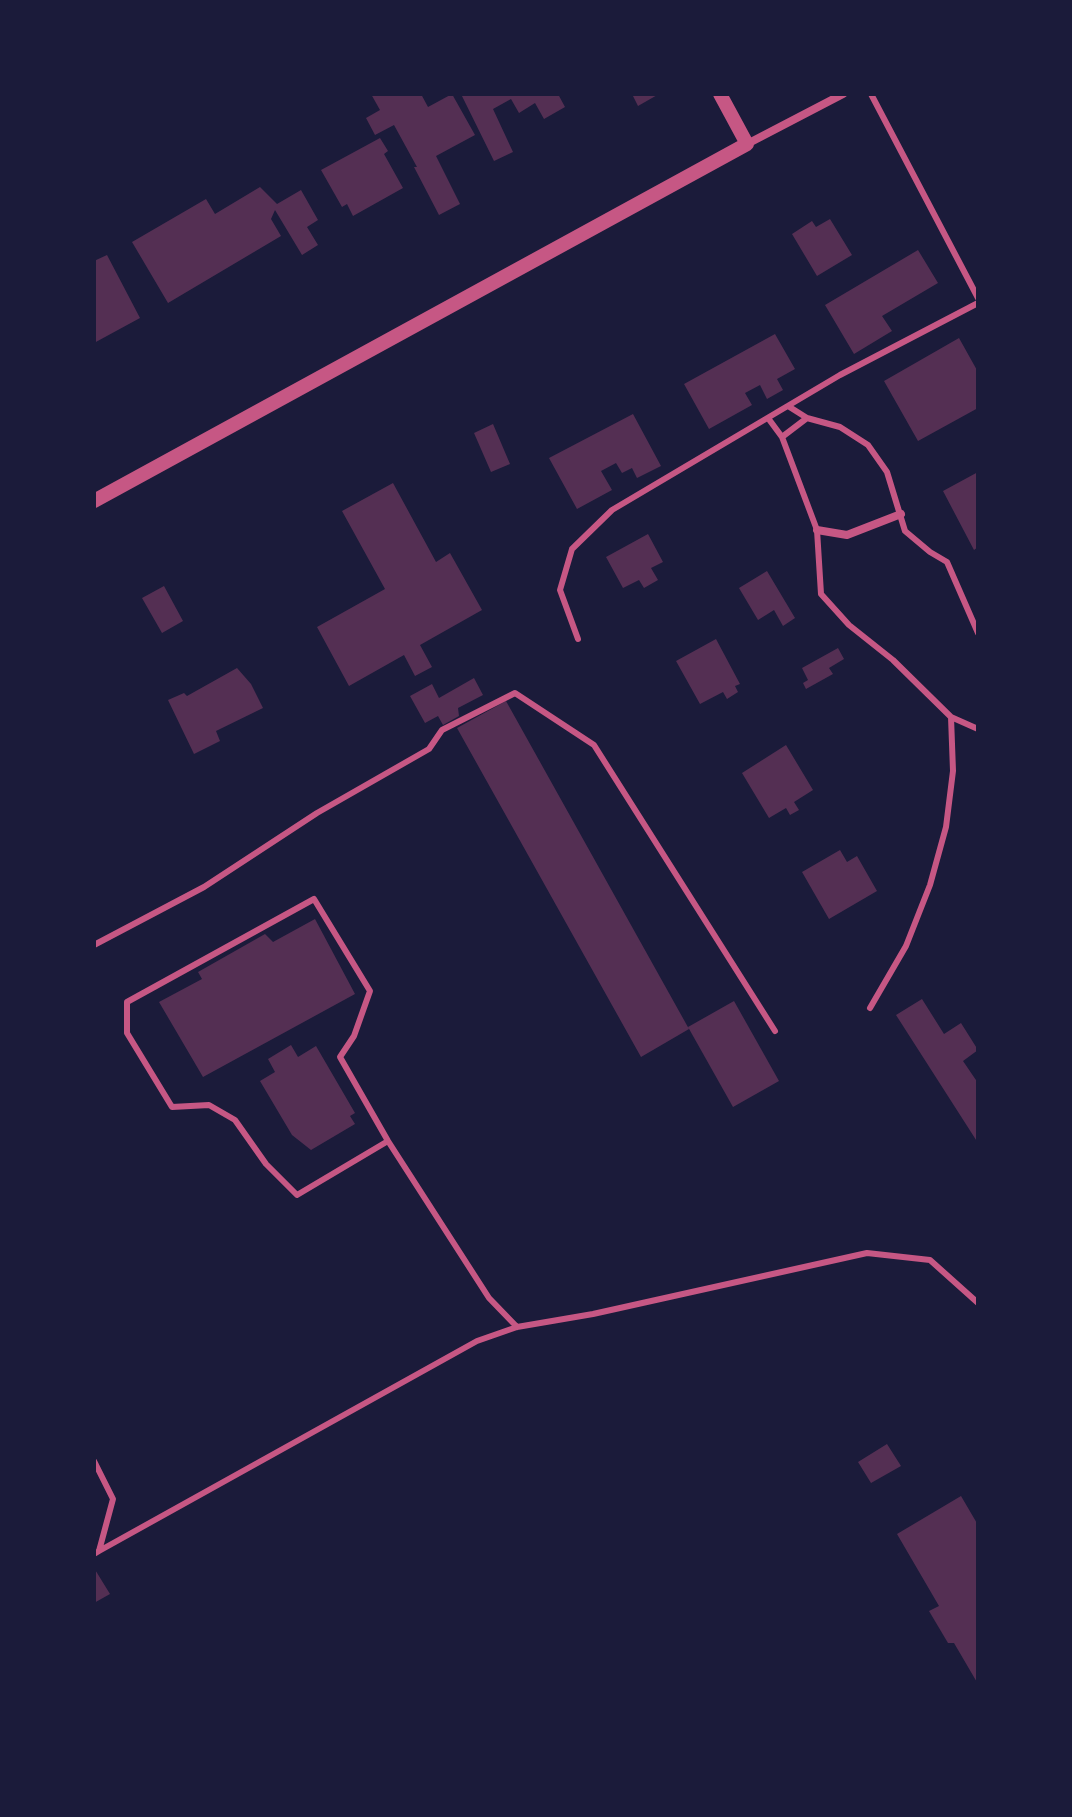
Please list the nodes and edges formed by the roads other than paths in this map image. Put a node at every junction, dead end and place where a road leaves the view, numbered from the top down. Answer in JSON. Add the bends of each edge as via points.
{"nodes":[{"id":1,"x":720,"y":94,"type":"edge"},
{"id":2,"x":843,"y":94,"type":"edge"},
{"id":3,"x":871,"y":94,"type":"edge"},
{"id":4,"x":747,"y":144,"type":"junction"},
{"id":5,"x":978,"y":301,"type":"edge"},
{"id":6,"x":788,"y":406,"type":"junction"},
{"id":7,"x":768,"y":418,"type":"junction"},
{"id":8,"x":807,"y":418,"type":"junction"},
{"id":9,"x":782,"y":437,"type":"junction"},
{"id":10,"x":94,"y":501,"type":"edge"},
{"id":11,"x":901,"y":514,"type":"junction"},
{"id":12,"x":817,"y":530,"type":"junction"},
{"id":13,"x":978,"y":633,"type":"edge"},
{"id":14,"x":578,"y":639,"type":"dead end"},
{"id":15,"x":951,"y":717,"type":"junction"},
{"id":16,"x":978,"y":729,"type":"edge"},
{"id":17,"x":94,"y":945,"type":"edge"},
{"id":18,"x":870,"y":1008,"type":"dead end"},
{"id":19,"x":775,"y":1031,"type":"dead end"},
{"id":20,"x":388,"y":1141,"type":"junction"},
{"id":21,"x":978,"y":1303,"type":"edge"},
{"id":22,"x":517,"y":1327,"type":"junction"},
{"id":23,"x":94,"y":1461,"type":"edge"},
{"id":24,"x":96,"y":1553,"type":"edge"}],
"edges":[{"from":1,"to":4,"type":"street"},
{"from":2,"to":4,"type":"street"},
{"from":3,"to":5,"type":"lane"},
{"from":4,"to":10,"type":"street"},
{"from":5,"to":6,"type":"lane"},
{"from":6,"to":7,"type":"lane"},
{"from":6,"to":8,"type":"lane"},
{"from":7,"to":9,"type":"lane"},
{"from":7,"to":14,"type":"lane","via":[[612,510],[572,549],[560,590]]},
{"from":8,"to":9,"type":"lane"},
{"from":8,"to":11,"type":"lane","via":[[840,427],[868,445],[887,472]]},
{"from":9,"to":12,"type":"lane"},
{"from":11,"to":12,"type":"street","via":[[847,535]]},
{"from":11,"to":13,"type":"lane","via":[[905,531],[947,562]]},
{"from":12,"to":15,"type":"lane","via":[[821,594]]},
{"from":15,"to":16,"type":"lane"},
{"from":15,"to":18,"type":"lane","via":[[953,771],[942,842],[906,946]]},
{"from":17,"to":19,"type":"lane","via":[[204,887],[317,813],[429,749],[442,730],[515,693],[594,745]]},
{"from":20,"to":20,"type":"lane","via":[[340,1057],[354,1036],[370,991],[314,899],[127,1002],[127,1033],[172,1107],[209,1105],[235,1120],[266,1164],[297,1195]]},
{"from":20,"to":22,"type":"lane","via":[[489,1298]]},
{"from":21,"to":22,"type":"lane","via":[[930,1260],[867,1253]]},
{"from":22,"to":24,"type":"lane","via":[[477,1341]]},
{"from":23,"to":24,"type":"lane","via":[[113,1499]]}]}
